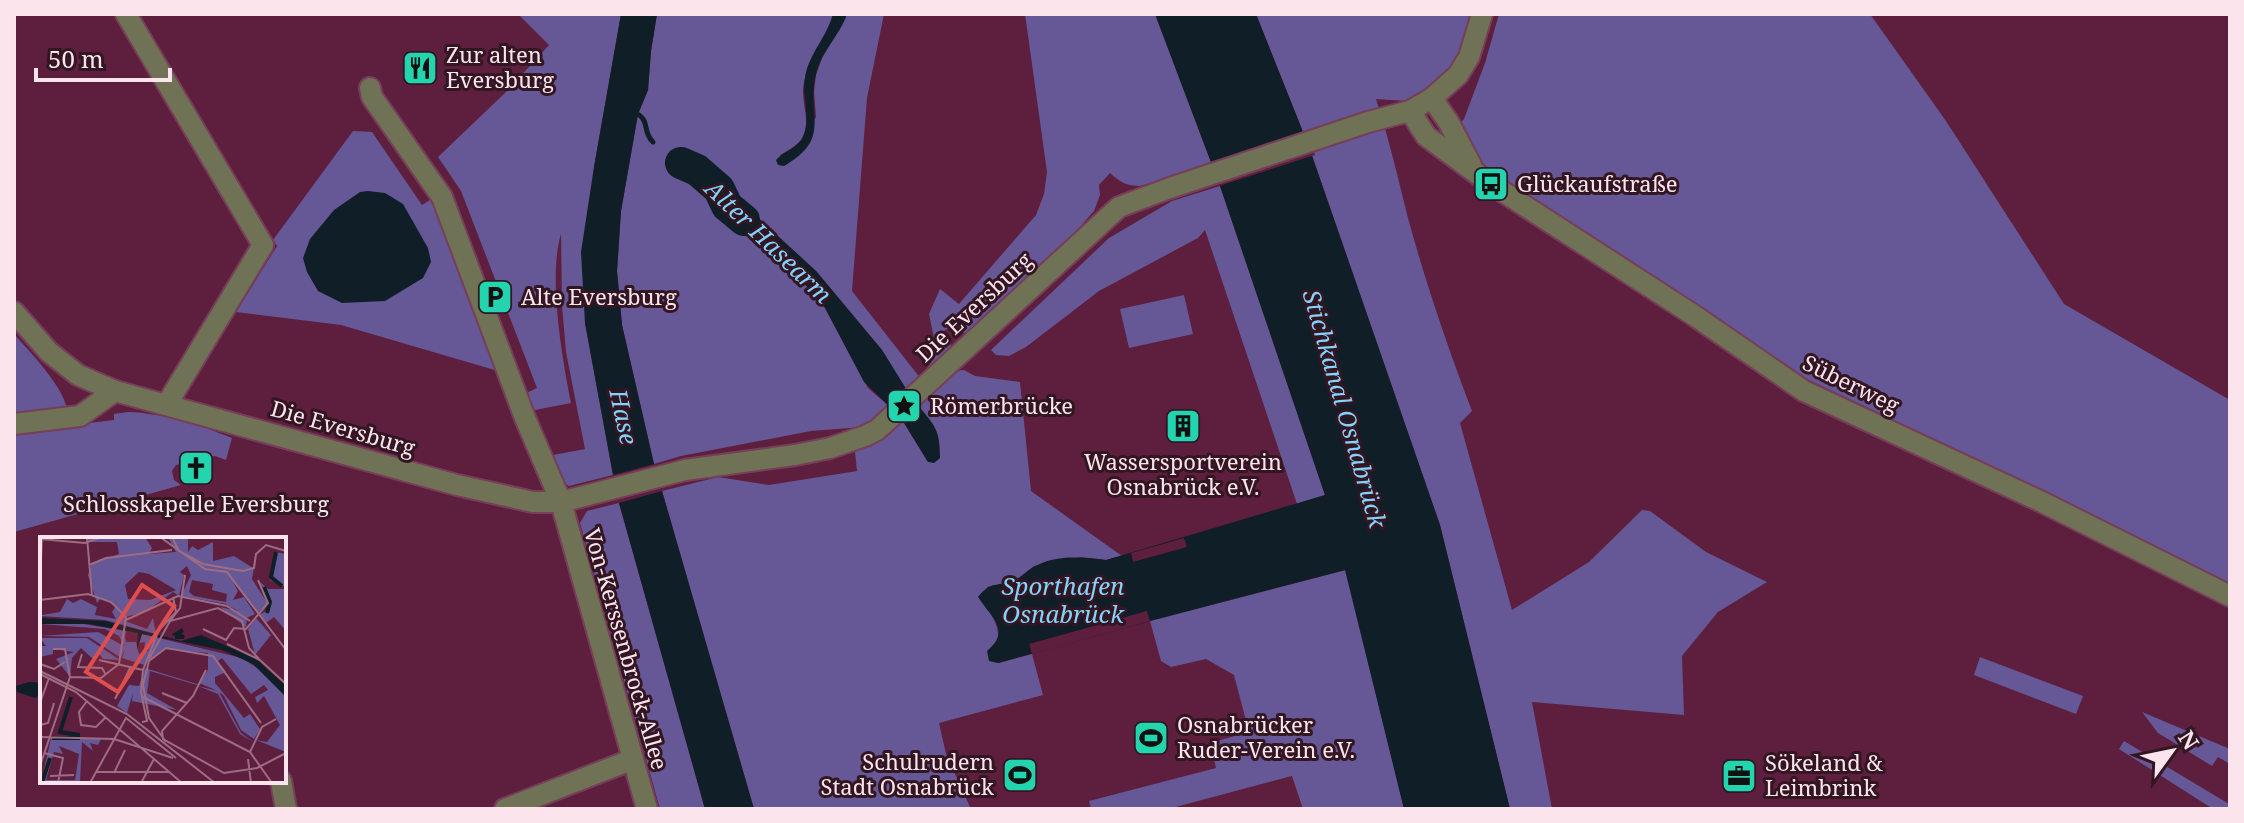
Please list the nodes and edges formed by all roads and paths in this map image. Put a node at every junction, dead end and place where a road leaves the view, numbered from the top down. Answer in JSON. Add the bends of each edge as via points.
{"nodes":[{"id":1,"x":126,"y":14,"type":"edge"},
{"id":2,"x":1482,"y":14,"type":"edge"},
{"id":3,"x":370,"y":88,"type":"dead end"},
{"id":4,"x":1432,"y":98,"type":"junction"},
{"id":5,"x":1410,"y":111,"type":"junction"},
{"id":6,"x":1475,"y":172,"type":"junction"},
{"id":7,"x":14,"y":312,"type":"edge"},
{"id":8,"x":115,"y":391,"type":"junction"},
{"id":9,"x":167,"y":404,"type":"junction"},
{"id":10,"x":14,"y":424,"type":"edge"},
{"id":11,"x":561,"y":502,"type":"junction"},
{"id":12,"x":2230,"y":596,"type":"edge"},
{"id":13,"x":631,"y":760,"type":"junction"},
{"id":14,"x":281,"y":783,"type":"edge"},
{"id":15,"x":286,"y":809,"type":"edge"},
{"id":16,"x":505,"y":809,"type":"edge"},
{"id":17,"x":647,"y":809,"type":"edge"}],
"edges":[{"from":1,"to":9,"type":"street","via":[[263,245]]},
{"from":2,"to":4,"type":"street","via":[[1469,57]]},
{"from":3,"to":11,"type":"street","via":[[442,197]]},
{"from":4,"to":5,"type":"street"},
{"from":4,"to":6,"type":"street","name":"Süberweg"},
{"from":5,"to":6,"type":"street","name":"Süberweg","via":[[1426,136]]},
{"from":5,"to":11,"type":"street","name":"Die Eversburg","via":[[1119,207],[865,436],[795,455],[685,470]]},
{"from":6,"to":12,"type":"street","name":"Süberweg","via":[[1804,391]]},
{"from":7,"to":8,"type":"street","name":"Die Eversburg","via":[[78,375]]},
{"from":8,"to":9,"type":"street","name":"Die Eversburg"},
{"from":8,"to":10,"type":"street","via":[[80,416]]},
{"from":9,"to":11,"type":"street","name":"Die Eversburg","via":[[457,485],[533,502]]},
{"from":11,"to":13,"type":"street","name":"Von-Kerssenbrock-Allee"},
{"from":13,"to":16,"type":"street"},
{"from":13,"to":17,"type":"street","name":"Von-Kerssenbrock-Allee"},
{"from":14,"to":15,"type":"street"}]}
